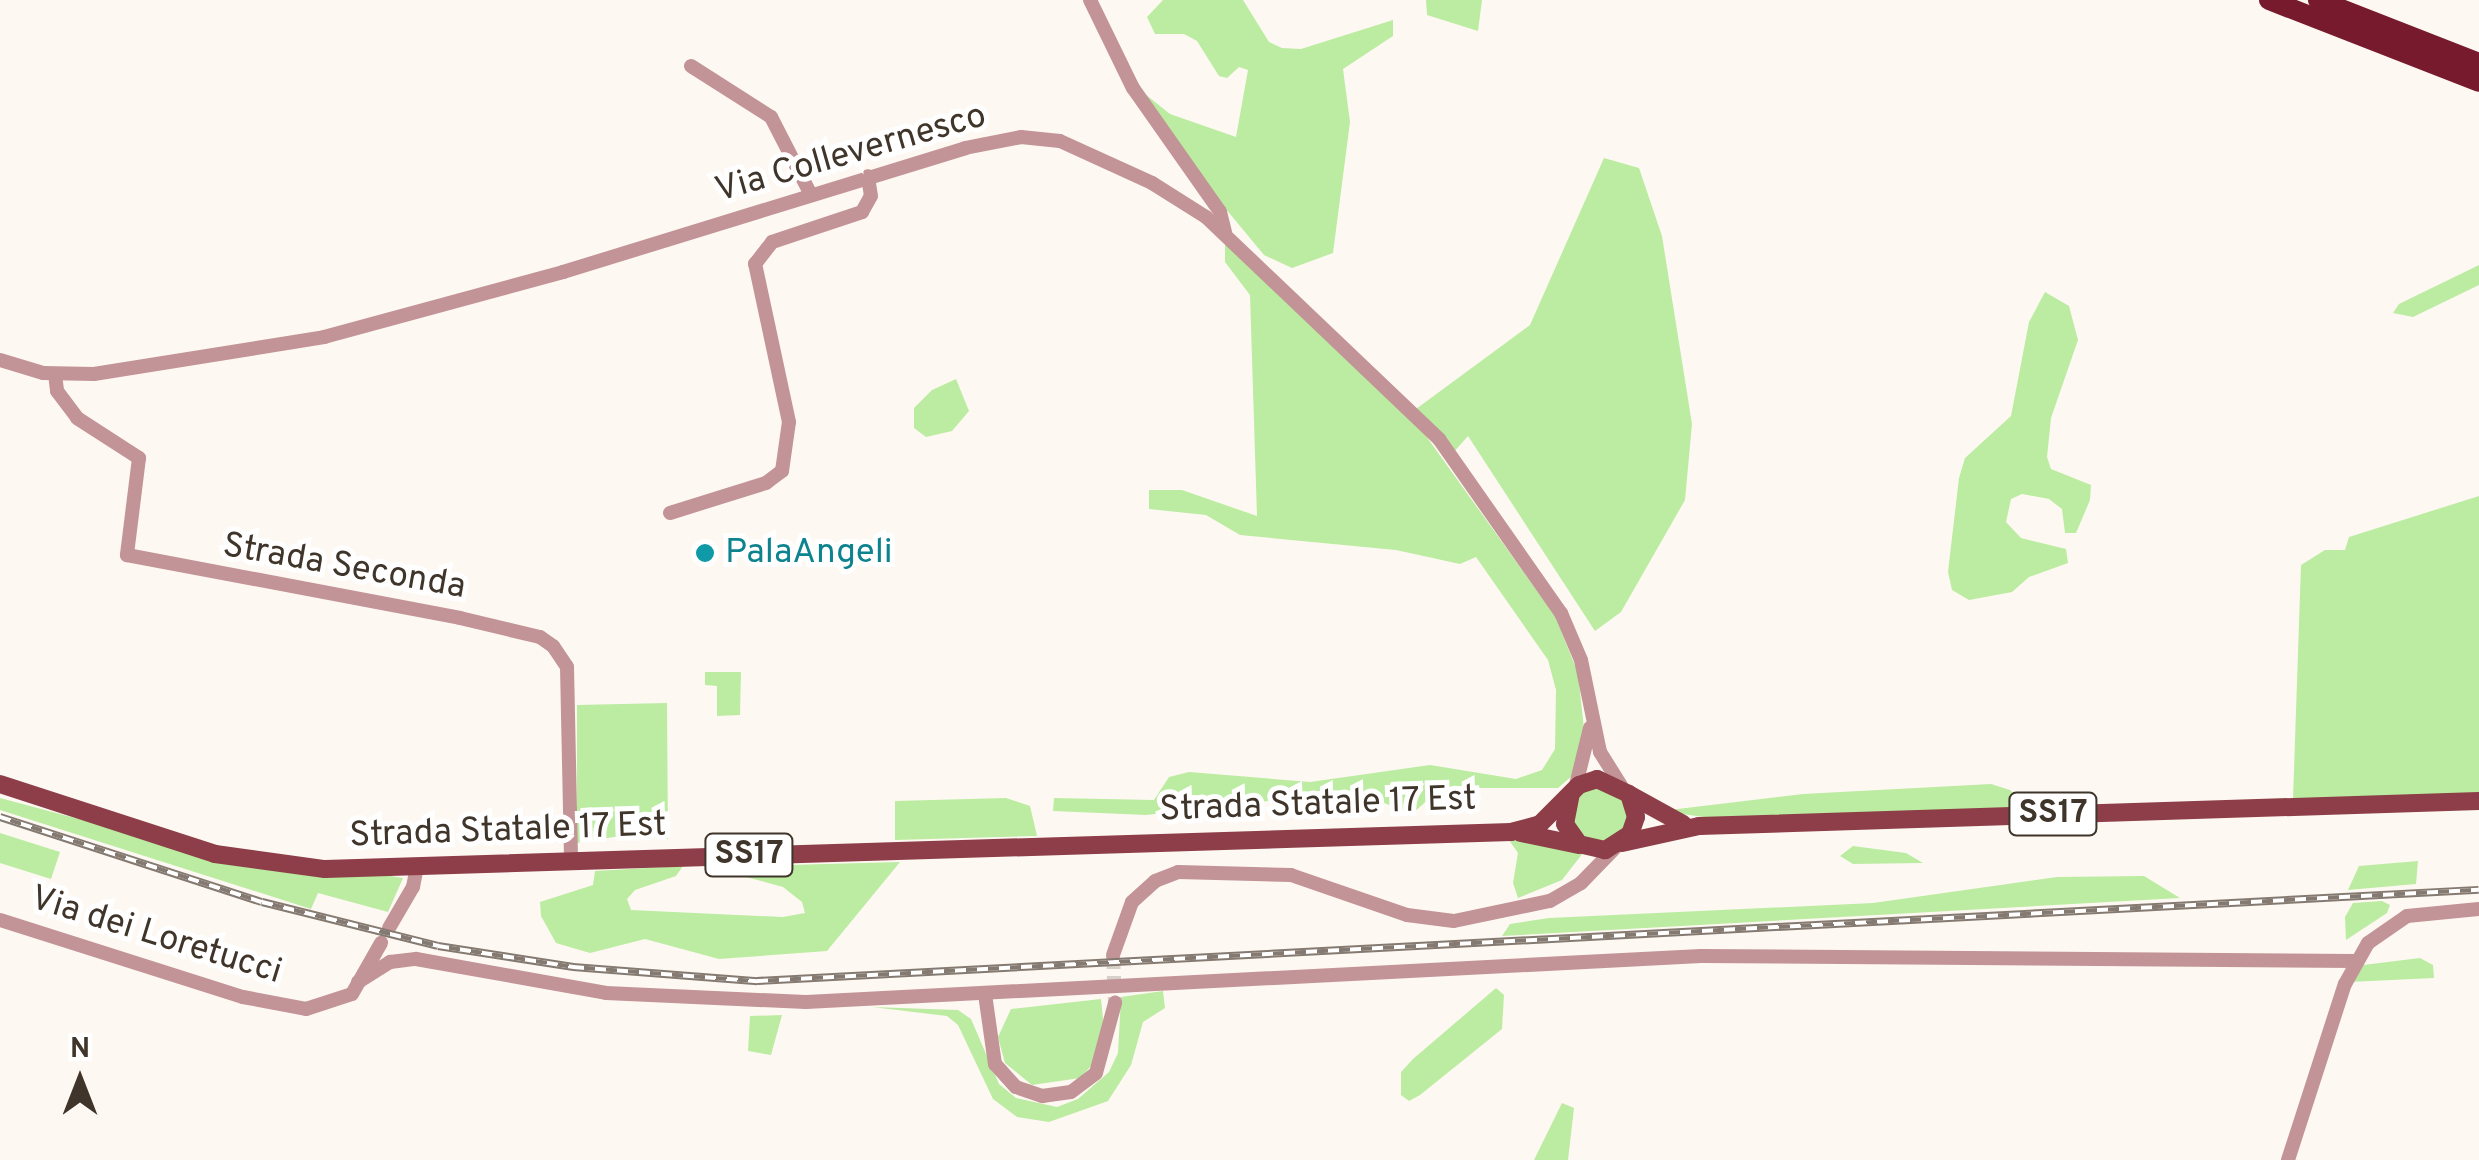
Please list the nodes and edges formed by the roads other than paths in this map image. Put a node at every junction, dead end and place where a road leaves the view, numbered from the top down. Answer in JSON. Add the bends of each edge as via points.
{"nodes":[{"id":1,"x":1090,"y":0,"type":"edge"},
{"id":2,"x":2269,"y":0,"type":"edge"},
{"id":3,"x":2318,"y":0,"type":"edge"},
{"id":4,"x":2479,"y":63,"type":"edge"},
{"id":5,"x":690,"y":66,"type":"dead end"},
{"id":6,"x":2479,"y":82,"type":"edge"},
{"id":7,"x":868,"y":176,"type":"junction"},
{"id":8,"x":810,"y":193,"type":"junction"},
{"id":9,"x":1224,"y":232,"type":"junction"},
{"id":10,"x":0,"y":360,"type":"edge"},
{"id":11,"x":55,"y":374,"type":"junction"},
{"id":12,"x":670,"y":513,"type":"dead end"},
{"id":13,"x":1590,"y":707,"type":"junction"},
{"id":14,"x":0,"y":784,"type":"edge"},
{"id":15,"x":1625,"y":790,"type":"junction"},
{"id":16,"x":1572,"y":792,"type":"junction"},
{"id":17,"x":2479,"y":801,"type":"edge"},
{"id":18,"x":1698,"y":826,"type":"junction"},
{"id":19,"x":1510,"y":832,"type":"junction"},
{"id":20,"x":1619,"y":845,"type":"junction"},
{"id":21,"x":1586,"y":848,"type":"junction"},
{"id":22,"x":571,"y":862,"type":"junction"},
{"id":23,"x":416,"y":866,"type":"junction"},
{"id":24,"x":1584,"y":880,"type":"junction"},
{"id":25,"x":2479,"y":909,"type":"edge"},
{"id":26,"x":0,"y":920,"type":"edge"},
{"id":27,"x":389,"y":928,"type":"dead end"},
{"id":28,"x":381,"y":942,"type":"dead end"},
{"id":29,"x":1113,"y":955,"type":"tunnel mouth"},
{"id":30,"x":2356,"y":961,"type":"junction"},
{"id":31,"x":355,"y":988,"type":"junction"},
{"id":32,"x":985,"y":994,"type":"junction"},
{"id":33,"x":1116,"y":1003,"type":"tunnel mouth"},
{"id":34,"x":2288,"y":1160,"type":"edge"}],
"edges":[{"from":1,"to":9,"type":"street","via":[[1128,78],[1222,216]]},
{"from":2,"to":6,"type":"highway"},
{"from":3,"to":4,"type":"highway"},
{"from":5,"to":8,"type":"street","via":[[772,117]]},
{"from":7,"to":8,"type":"street","name":"Via Collevernesco"},
{"from":7,"to":9,"type":"street","name":"Via Collevernesco","via":[[990,142],[1046,138],[1152,183]]},
{"from":7,"to":12,"type":"street","via":[[871,196],[862,212],[772,242],[756,261],[754,284],[788,422],[782,471],[766,483]]},
{"from":8,"to":11,"type":"street","name":"Via Collevernesco","via":[[339,334],[120,371]]},
{"from":9,"to":13,"type":"street","name":"Via Collevernesco","via":[[1409,407],[1471,480],[1561,613],[1579,654]]},
{"from":10,"to":11,"type":"street","name":"Via Collevernesco"},
{"from":11,"to":22,"type":"street","name":"Strada Seconda","via":[[58,393],[77,418],[139,458],[127,556],[460,618],[538,636],[553,646],[566,665]]},
{"from":13,"to":15,"type":"street","name":"Via Collevernesco","via":[[1604,761]]},
{"from":13,"to":16,"type":"street","name":"Via Collevernesco","via":[[1587,758]]},
{"from":14,"to":23,"type":"main road","name":"Strada Statale 17 Est","number":"SS17","via":[[244,861],[304,868]]},
{"from":15,"to":16,"type":"main road","via":[[1597,779]]},
{"from":15,"to":18,"type":"main road","number":"SS17","via":[[1660,817]]},
{"from":15,"to":20,"type":"main road","via":[[1636,817]]},
{"from":16,"to":19,"type":"main road","name":"Strada Statale 17 Est","number":"SS17","via":[[1540,824]]},
{"from":16,"to":21,"type":"main road","via":[[1566,824]]},
{"from":17,"to":18,"type":"main road","number":"SS17"},
{"from":18,"to":20,"type":"main road","number":"SS17"},
{"from":19,"to":21,"type":"main road","name":"Strada Statale 17 Est","number":"SS17"},
{"from":19,"to":22,"type":"main road","name":"Strada Statale 17 Est","number":"SS17"},
{"from":20,"to":21,"type":"main road","number":"SS17"},
{"from":20,"to":24,"type":"street"},
{"from":21,"to":24,"type":"street","via":[[1592,860]]},
{"from":22,"to":23,"type":"main road","name":"Strada Statale 17 Est","number":"SS17"},
{"from":23,"to":27,"type":"street","via":[[413,887]]},
{"from":24,"to":29,"type":"street","via":[[1538,906],[1454,920],[1407,915],[1300,877],[1185,871],[1155,881],[1136,897],[1121,920]]},
{"from":25,"to":30,"type":"street","via":[[2398,919]]},
{"from":26,"to":31,"type":"street","name":"Via dei Loretucci","via":[[283,1007],[328,1007]]},
{"from":28,"to":31,"type":"street"},
{"from":30,"to":32,"type":"street","via":[[1701,956]]},
{"from":30,"to":34,"type":"street"},
{"from":31,"to":32,"type":"street","via":[[364,992],[390,962],[420,960],[536,983],[678,999],[823,1002]]},
{"from":32,"to":33,"type":"street","via":[[995,1064],[1016,1087],[1042,1096],[1071,1092],[1096,1073]]}]}
